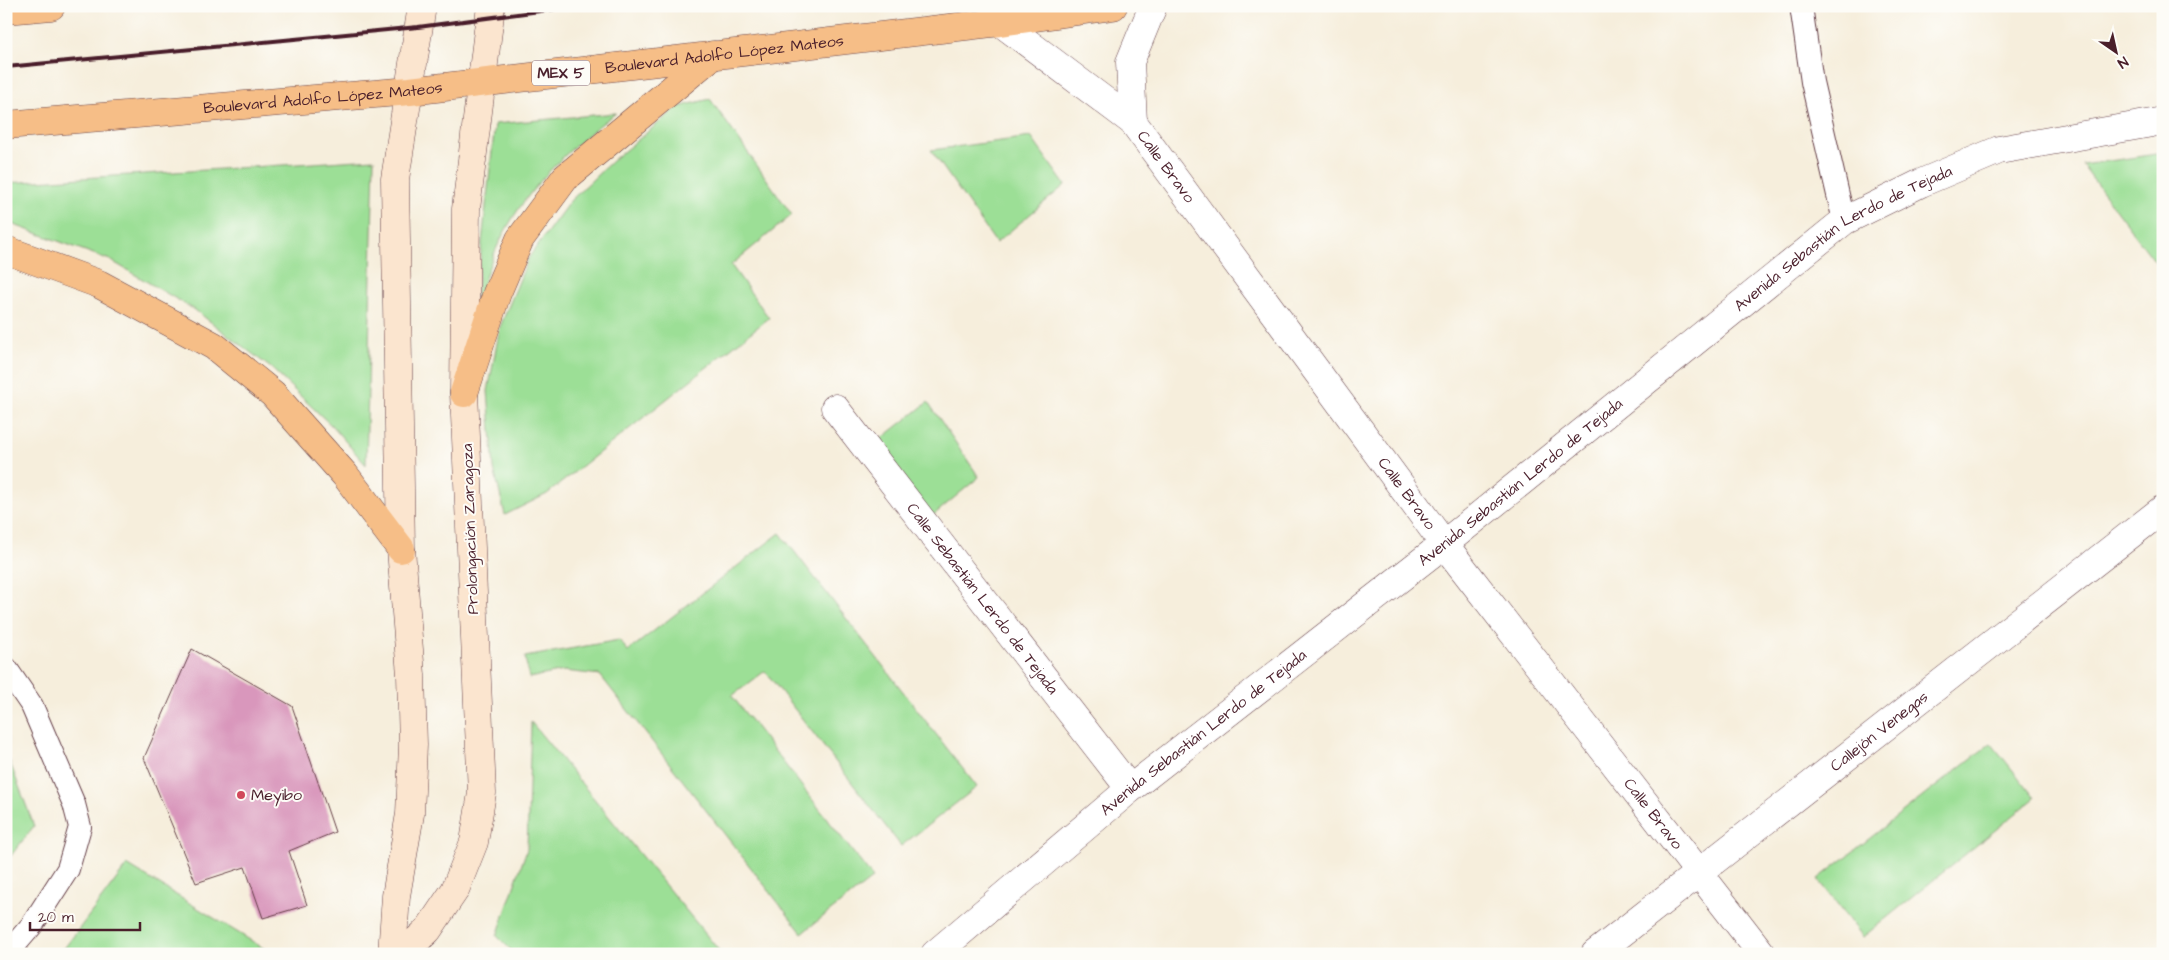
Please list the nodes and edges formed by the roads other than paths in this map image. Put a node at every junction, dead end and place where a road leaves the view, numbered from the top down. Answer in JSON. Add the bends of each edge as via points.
{"nodes":[{"id":1,"x":51,"y":6,"type":"edge"},
{"id":2,"x":422,"y":6,"type":"edge"},
{"id":3,"x":491,"y":6,"type":"edge"},
{"id":4,"x":1113,"y":6,"type":"edge"},
{"id":5,"x":1153,"y":6,"type":"edge"},
{"id":6,"x":1801,"y":6,"type":"edge"},
{"id":7,"x":6,"y":10,"type":"edge"},
{"id":8,"x":1000,"y":22,"type":"junction"},
{"id":9,"x":713,"y":55,"type":"junction"},
{"id":10,"x":481,"y":82,"type":"junction"},
{"id":11,"x":410,"y":90,"type":"junction"},
{"id":12,"x":2163,"y":121,"type":"edge"},
{"id":13,"x":1133,"y":122,"type":"junction"},
{"id":14,"x":6,"y":125,"type":"edge"},
{"id":15,"x":1844,"y":221,"type":"junction"},
{"id":16,"x":6,"y":250,"type":"edge"},
{"id":17,"x":464,"y":393,"type":"junction"},
{"id":18,"x":835,"y":408,"type":"dead end"},
{"id":19,"x":2163,"y":509,"type":"edge"},
{"id":20,"x":1444,"y":544,"type":"junction"},
{"id":21,"x":401,"y":548,"type":"junction"},
{"id":22,"x":6,"y":668,"type":"edge"},
{"id":23,"x":1130,"y":789,"type":"junction"},
{"id":24,"x":1700,"y":872,"type":"junction"},
{"id":25,"x":7,"y":954,"type":"edge"},
{"id":26,"x":392,"y":954,"type":"edge"},
{"id":27,"x":402,"y":954,"type":"edge"},
{"id":28,"x":935,"y":954,"type":"edge"},
{"id":29,"x":1595,"y":954,"type":"edge"},
{"id":30,"x":1762,"y":954,"type":"edge"}],
"edges":[{"from":1,"to":7,"type":"main road"},
{"from":2,"to":11,"type":"main road"},
{"from":3,"to":10,"type":"main road","name":"Prolongación Zaragoza"},
{"from":4,"to":8,"type":"main road","name":"Boulevard Adolfo López Mateos","number":"MEX 5"},
{"from":5,"to":13,"type":"street","name":"Calle Bravo","via":[[1130,62]]},
{"from":6,"to":15,"type":"lane","via":[[1812,82]]},
{"from":8,"to":9,"type":"main road","name":"Boulevard Adolfo López Mateos","number":"MEX 5"},
{"from":8,"to":13,"type":"street","name":"Calle Bravo"},
{"from":9,"to":10,"type":"main road","name":"Boulevard Adolfo López Mateos","number":"MEX 5"},
{"from":9,"to":17,"type":"main road","via":[[565,178],[520,239],[497,293]]},
{"from":10,"to":11,"type":"main road","name":"Boulevard Adolfo López Mateos","number":"MEX 5"},
{"from":10,"to":17,"type":"main road","name":"Prolongación Zaragoza","via":[[466,209]]},
{"from":11,"to":14,"type":"main road","name":"Boulevard Adolfo López Mateos","number":"MEX 5"},
{"from":11,"to":21,"type":"main road","via":[[395,180]]},
{"from":12,"to":15,"type":"street","name":"Avenida Sebastián Lerdo de Tejada","via":[[1998,150]]},
{"from":13,"to":20,"type":"street","name":"Calle Bravo"},
{"from":15,"to":20,"type":"street","name":"Avenida Sebastián Lerdo de Tejada"},
{"from":16,"to":21,"type":"main road","via":[[99,284],[214,346],[273,394],[345,475]]},
{"from":17,"to":27,"type":"main road","name":"Prolongación Zaragoza","via":[[482,793],[474,842],[455,890],[428,930]]},
{"from":18,"to":23,"type":"street","name":"Calle Sebastián Lerdo de Tejada"},
{"from":19,"to":24,"type":"street","name":"Callejón Venegas"},
{"from":20,"to":23,"type":"street","name":"Avenida Sebastián Lerdo de Tejada"},
{"from":20,"to":24,"type":"street","name":"Calle Bravo"},
{"from":21,"to":26,"type":"main road","via":[[413,745],[410,814],[396,896]]},
{"from":22,"to":25,"type":"lane","via":[[32,706],[74,804],[80,827],[68,869],[32,925]]},
{"from":23,"to":28,"type":"street","name":"Avenida Sebastián Lerdo de Tejada"},
{"from":24,"to":29,"type":"street","name":"Callejón Venegas"},
{"from":24,"to":30,"type":"street","name":"Calle Bravo"}]}
